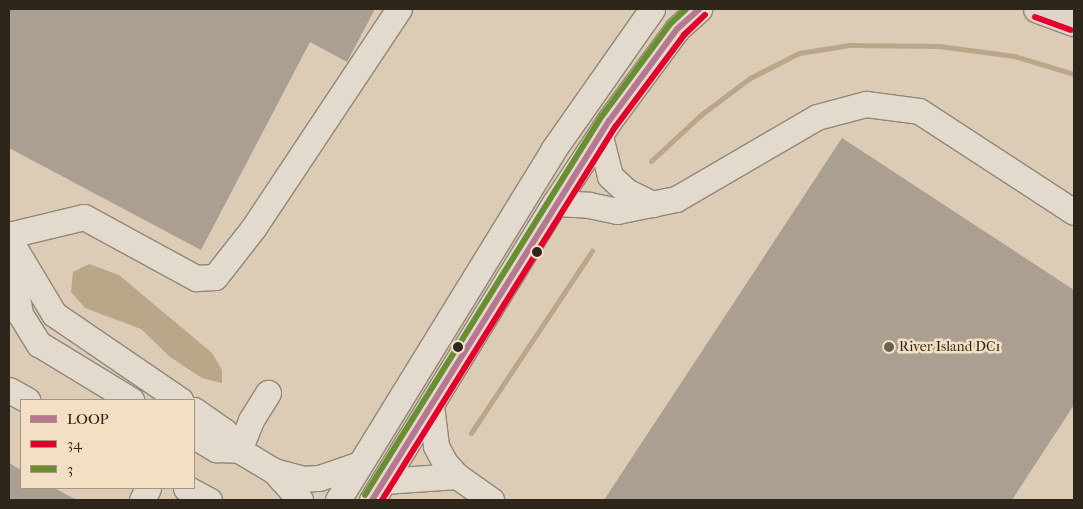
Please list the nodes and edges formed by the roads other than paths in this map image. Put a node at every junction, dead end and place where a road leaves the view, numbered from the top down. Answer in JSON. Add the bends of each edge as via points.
{"nodes":[{"id":1,"x":399,"y":9,"type":"edge"},
{"id":2,"x":652,"y":9,"type":"edge"},
{"id":3,"x":699,"y":9,"type":"edge"},
{"id":4,"x":1038,"y":9,"type":"edge"},
{"id":5,"x":1074,"y":22,"type":"edge"},
{"id":6,"x":600,"y":136,"type":"junction"},
{"id":7,"x":555,"y":203,"type":"junction"},
{"id":8,"x":653,"y":204,"type":"junction"},
{"id":9,"x":1074,"y":212,"type":"edge"},
{"id":10,"x":9,"y":235,"type":"edge"},
{"id":11,"x":9,"y":239,"type":"edge"},
{"id":12,"x":9,"y":246,"type":"edge"},
{"id":13,"x":9,"y":390,"type":"edge"},
{"id":14,"x":268,"y":392,"type":"dead end"},
{"id":15,"x":25,"y":399,"type":"edge"},
{"id":16,"x":129,"y":399,"type":"edge"},
{"id":17,"x":179,"y":399,"type":"edge"},
{"id":18,"x":431,"y":405,"type":"junction"},
{"id":19,"x":195,"y":411,"type":"edge"},
{"id":20,"x":195,"y":437,"type":"edge"},
{"id":21,"x":239,"y":450,"type":"junction"},
{"id":22,"x":360,"y":464,"type":"junction"},
{"id":23,"x":274,"y":471,"type":"junction"},
{"id":24,"x":457,"y":476,"type":"junction"},
{"id":25,"x":188,"y":489,"type":"edge"},
{"id":26,"x":378,"y":491,"type":"edge"},
{"id":27,"x":209,"y":500,"type":"edge"},
{"id":28,"x":300,"y":500,"type":"edge"},
{"id":29,"x":338,"y":500,"type":"edge"},
{"id":30,"x":491,"y":500,"type":"edge"}],
"edges":[{"from":1,"to":10,"type":"street","via":[[254,227],[215,277],[196,278],[84,217]]},
{"from":2,"to":22,"type":"street","via":[[553,150]]},
{"from":3,"to":6,"type":"street","via":[[677,28]]},
{"from":4,"to":5,"type":"highway"},
{"from":6,"to":7,"type":"street"},
{"from":6,"to":8,"type":"street","via":[[610,176],[626,191]]},
{"from":7,"to":8,"type":"street","via":[[617,211]]},
{"from":7,"to":18,"type":"street"},
{"from":8,"to":9,"type":"street","via":[[676,199],[817,117],[866,104],[919,111]]},
{"from":11,"to":17,"type":"street","via":[[29,278],[54,314]]},
{"from":12,"to":16,"type":"street","via":[[20,314],[39,344]]},
{"from":13,"to":15,"type":"street"},
{"from":14,"to":21,"type":"street","via":[[251,420]]},
{"from":18,"to":24,"type":"street","via":[[436,446]]},
{"from":18,"to":26,"type":"street"},
{"from":19,"to":21,"type":"street","via":[[224,431]]},
{"from":20,"to":21,"type":"street","via":[[216,449]]},
{"from":21,"to":23,"type":"street"},
{"from":22,"to":23,"type":"street","via":[[319,478],[303,479]]},
{"from":22,"to":29,"type":"street"},
{"from":23,"to":28,"type":"street"},
{"from":24,"to":26,"type":"street"},
{"from":24,"to":30,"type":"street"},
{"from":25,"to":27,"type":"street"}]}
